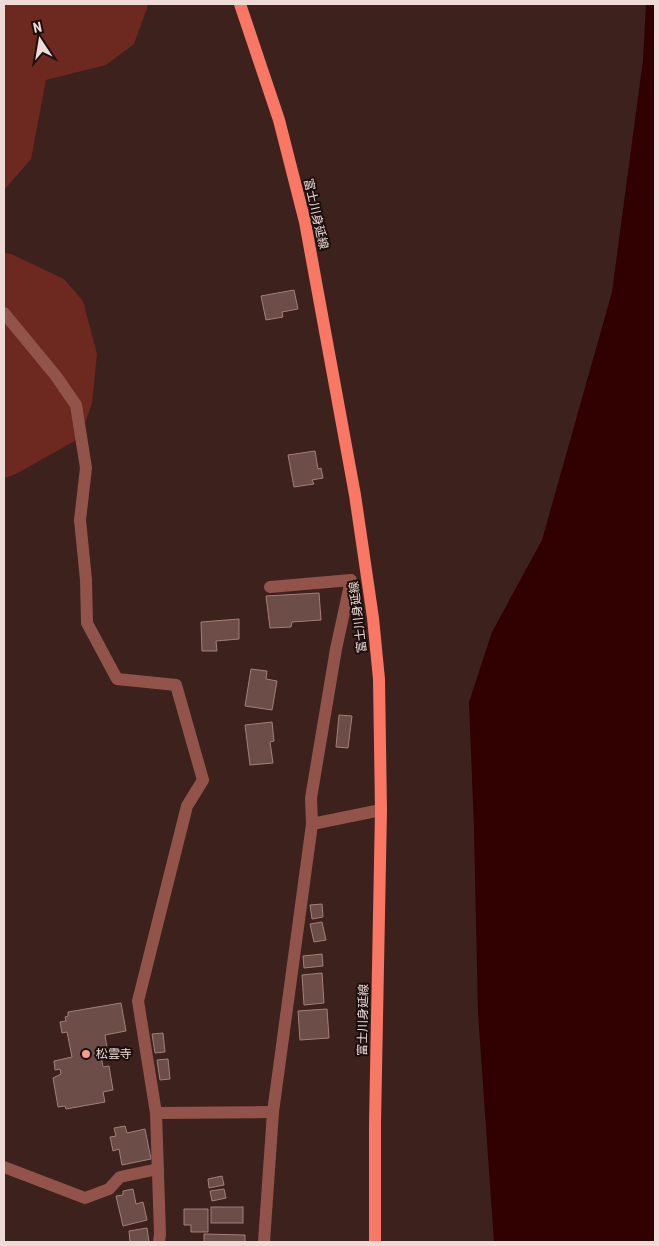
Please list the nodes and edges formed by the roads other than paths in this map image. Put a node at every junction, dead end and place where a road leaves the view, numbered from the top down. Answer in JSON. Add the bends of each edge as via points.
{"nodes":[{"id":1,"x":240,"y":4,"type":"edge"},
{"id":2,"x":4,"y":313,"type":"edge"},
{"id":3,"x":270,"y":587,"type":"dead end"},
{"id":4,"x":381,"y":810,"type":"junction"},
{"id":5,"x":312,"y":824,"type":"junction"},
{"id":6,"x":273,"y":1112,"type":"junction"},
{"id":7,"x":156,"y":1113,"type":"junction"},
{"id":8,"x":4,"y":1167,"type":"edge"},
{"id":9,"x":158,"y":1169,"type":"junction"},
{"id":10,"x":159,"y":1242,"type":"edge"},
{"id":11,"x":264,"y":1242,"type":"edge"},
{"id":12,"x":375,"y":1242,"type":"edge"}],
"edges":[{"from":1,"to":4,"type":"main road","name":"富士川身延線","via":[[279,120],[305,222],[355,494],[374,618],[379,679]]},
{"from":2,"to":7,"type":"street","via":[[56,376],[76,406],[86,468],[80,520],[87,623],[117,679],[176,685],[202,780],[187,806],[138,1001]]},
{"from":3,"to":5,"type":"street","via":[[351,580],[310,798]]},
{"from":4,"to":5,"type":"street"},
{"from":4,"to":12,"type":"main road","name":"富士川身延線"},
{"from":5,"to":6,"type":"street"},
{"from":6,"to":7,"type":"street"},
{"from":6,"to":11,"type":"street"},
{"from":7,"to":9,"type":"street"},
{"from":8,"to":9,"type":"street","via":[[85,1198],[110,1189],[120,1178]]},
{"from":9,"to":10,"type":"street"}]}
